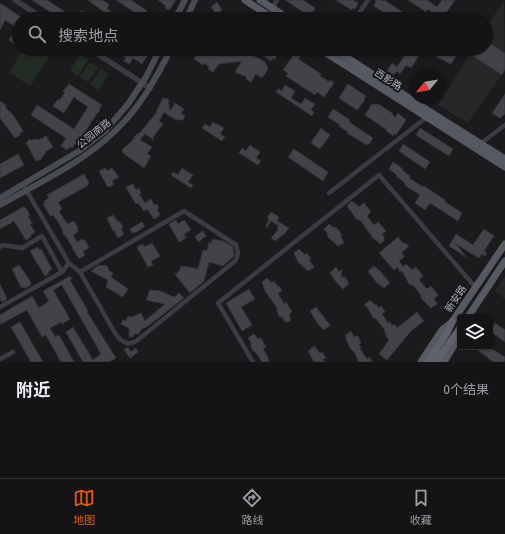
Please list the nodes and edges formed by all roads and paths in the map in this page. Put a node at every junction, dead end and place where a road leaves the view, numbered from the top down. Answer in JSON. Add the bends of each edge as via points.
{"nodes":[{"id":1,"x":16,"y":0,"type":"edge"},
{"id":2,"x":185,"y":0,"type":"edge"},
{"id":3,"x":195,"y":0,"type":"edge"},
{"id":4,"x":245,"y":0,"type":"edge"},
{"id":5,"x":260,"y":0,"type":"edge"},
{"id":6,"x":277,"y":0,"type":"edge"},
{"id":7,"x":368,"y":0,"type":"edge"},
{"id":8,"x":272,"y":8,"type":"junction"},
{"id":9,"x":34,"y":12,"type":"edge"},
{"id":10,"x":179,"y":12,"type":"edge"},
{"id":11,"x":189,"y":12,"type":"edge"},
{"id":12,"x":263,"y":12,"type":"edge"},
{"id":13,"x":278,"y":12,"type":"edge"},
{"id":14,"x":360,"y":12,"type":"edge"},
{"id":15,"x":101,"y":56,"type":"edge"},
{"id":16,"x":156,"y":56,"type":"edge"},
{"id":17,"x":167,"y":56,"type":"edge"},
{"id":18,"x":331,"y":56,"type":"edge"},
{"id":19,"x":345,"y":56,"type":"edge"},
{"id":20,"x":142,"y":83,"type":"junction"},
{"id":21,"x":150,"y":88,"type":"junction"},
{"id":22,"x":427,"y":117,"type":"junction"},
{"id":23,"x":505,"y":125,"type":"edge"},
{"id":24,"x":480,"y":144,"type":"junction"},
{"id":25,"x":505,"y":159,"type":"edge"},
{"id":26,"x":505,"y":167,"type":"edge"},
{"id":27,"x":25,"y":187,"type":"junction"},
{"id":28,"x":328,"y":193,"type":"dead end"},
{"id":29,"x":0,"y":198,"type":"edge"},
{"id":30,"x":0,"y":205,"type":"edge"},
{"id":31,"x":505,"y":244,"type":"edge"},
{"id":32,"x":0,"y":246,"type":"edge"},
{"id":33,"x":505,"y":261,"type":"edge"},
{"id":34,"x":69,"y":263,"type":"junction"},
{"id":35,"x":62,"y":272,"type":"junction"},
{"id":36,"x":80,"y":272,"type":"junction"},
{"id":37,"x":476,"y":288,"type":"junction"},
{"id":38,"x":0,"y":307,"type":"edge"},
{"id":39,"x":470,"y":314,"type":"edge"},
{"id":40,"x":452,"y":322,"type":"junction"},
{"id":41,"x":457,"y":332,"type":"edge"},
{"id":42,"x":457,"y":340,"type":"edge"},
{"id":43,"x":13,"y":352,"type":"dead end"},
{"id":44,"x":0,"y":359,"type":"edge"},
{"id":45,"x":253,"y":362,"type":"edge"},
{"id":46,"x":421,"y":362,"type":"edge"},
{"id":47,"x":428,"y":362,"type":"edge"},
{"id":48,"x":436,"y":362,"type":"edge"},
{"id":49,"x":444,"y":362,"type":"edge"}],
"edges":[{"from":1,"to":9,"type":"street"},
{"from":2,"to":10,"type":"main road"},
{"from":3,"to":11,"type":"main road"},
{"from":4,"to":12,"type":"main road"},
{"from":5,"to":8,"type":"main road"},
{"from":6,"to":8,"type":"street"},
{"from":7,"to":14,"type":"street"},
{"from":8,"to":13,"type":"main road"},
{"from":15,"to":20,"type":"street"},
{"from":16,"to":20,"type":"main road","name":"公园南路"},
{"from":17,"to":21,"type":"main road","name":"公园南路"},
{"from":18,"to":22,"type":"main road","name":"西影路"},
{"from":19,"to":24,"type":"main road","name":"西影路"},
{"from":20,"to":21,"type":"street"},
{"from":20,"to":27,"type":"main road","name":"公园南路","via":[[112,124],[98,138]]},
{"from":21,"to":27,"type":"main road","name":"公园南路","via":[[129,117],[102,143],[78,160]]},
{"from":22,"to":26,"type":"main road","name":"西影路"},
{"from":22,"to":28,"type":"street"},
{"from":23,"to":24,"type":"street"},
{"from":24,"to":25,"type":"main road","name":"西影路"},
{"from":27,"to":29,"type":"main road","name":"公园南路"},
{"from":27,"to":30,"type":"main road","name":"公园南路"},
{"from":27,"to":34,"type":"street"},
{"from":31,"to":37,"type":"main road","name":"新安路"},
{"from":32,"to":35,"type":"street","via":[[22,248],[42,236]]},
{"from":33,"to":39,"type":"main road","name":"新安路"},
{"from":34,"to":35,"type":"street"},
{"from":34,"to":36,"type":"street"},
{"from":35,"to":38,"type":"street"},
{"from":36,"to":36,"type":"street","via":[[115,333],[120,340],[130,344],[235,261],[238,251],[236,245],[184,211]]},
{"from":37,"to":40,"type":"main road","name":"新安路"},
{"from":37,"to":45,"type":"street","via":[[378,175],[218,303]]},
{"from":40,"to":46,"type":"main road","name":"新安路","via":[[442,330]]},
{"from":40,"to":47,"type":"highway"},
{"from":41,"to":48,"type":"highway"},
{"from":42,"to":49,"type":"main road"},
{"from":43,"to":44,"type":"street"}]}
